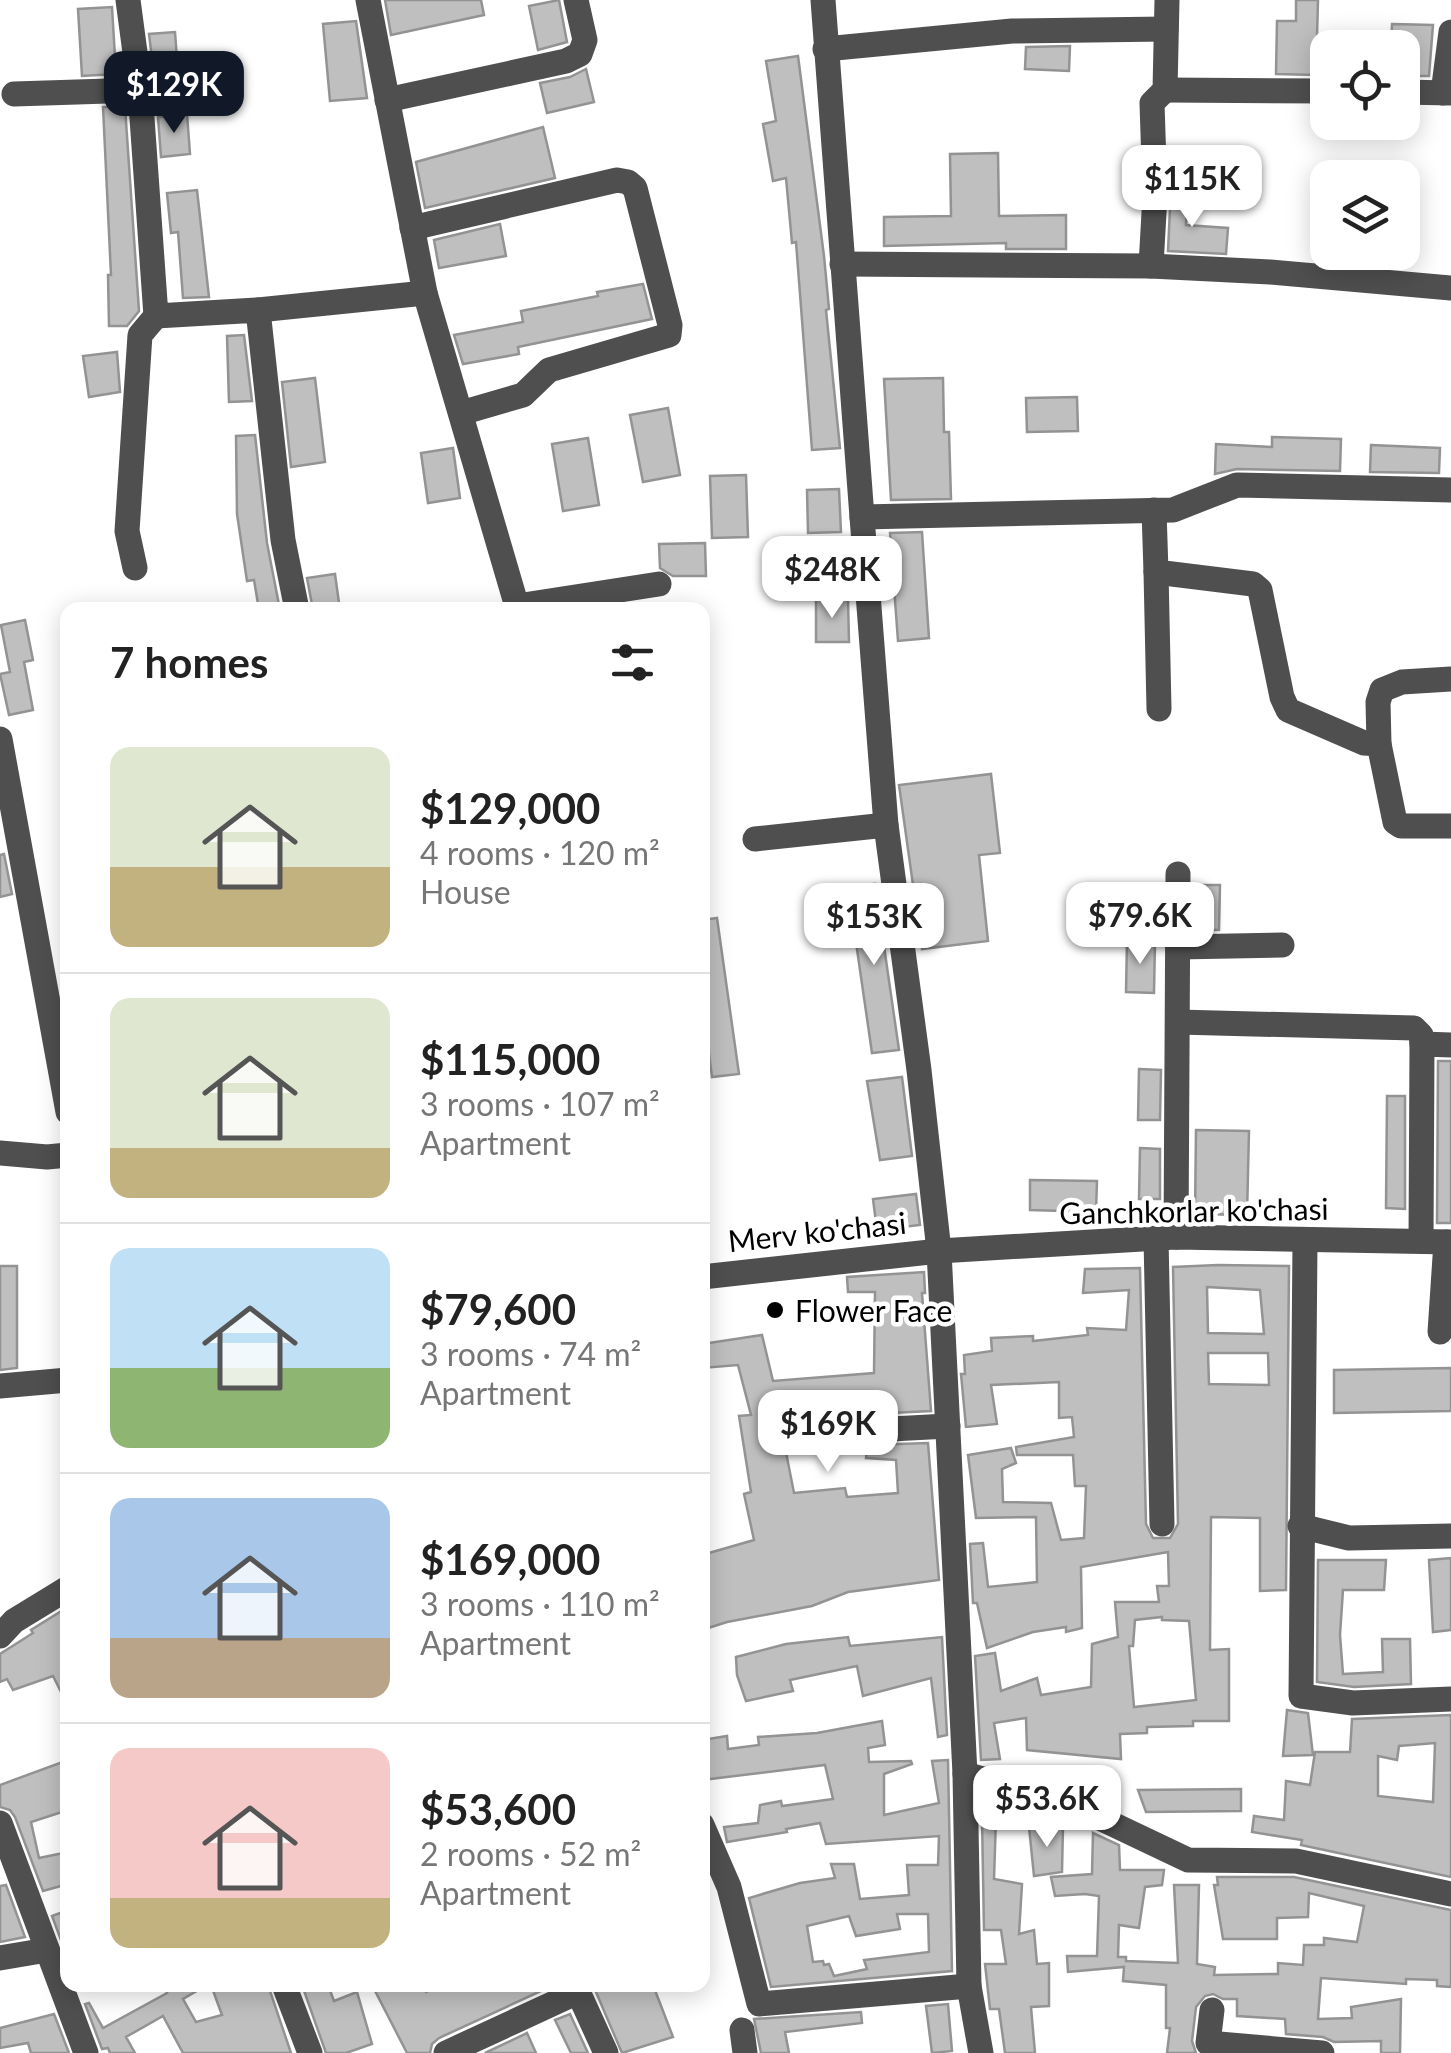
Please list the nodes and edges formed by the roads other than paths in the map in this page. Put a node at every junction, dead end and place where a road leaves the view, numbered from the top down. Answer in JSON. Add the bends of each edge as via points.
{"nodes":[{"id":1,"x":128,"y":0,"type":"edge"},
{"id":2,"x":368,"y":0,"type":"edge"},
{"id":3,"x":576,"y":0,"type":"edge"},
{"id":4,"x":823,"y":0,"type":"edge"},
{"id":5,"x":1167,"y":0,"type":"edge"},
{"id":6,"x":1166,"y":29,"type":"junction"},
{"id":7,"x":1451,"y":32,"type":"edge"},
{"id":8,"x":826,"y":49,"type":"junction"},
{"id":9,"x":140,"y":90,"type":"junction"},
{"id":10,"x":1166,"y":90,"type":"junction"},
{"id":11,"x":1310,"y":91,"type":"edge"},
{"id":12,"x":1420,"y":92,"type":"edge"},
{"id":13,"x":1447,"y":93,"type":"edge"},
{"id":14,"x":14,"y":94,"type":"dead end"},
{"id":15,"x":387,"y":100,"type":"junction"},
{"id":16,"x":412,"y":228,"type":"junction"},
{"id":17,"x":842,"y":264,"type":"junction"},
{"id":18,"x":1151,"y":266,"type":"junction"},
{"id":19,"x":1451,"y":288,"type":"edge"},
{"id":20,"x":425,"y":293,"type":"junction"},
{"id":21,"x":258,"y":310,"type":"junction"},
{"id":22,"x":156,"y":316,"type":"junction"},
{"id":23,"x":461,"y":413,"type":"junction"},
{"id":24,"x":1451,"y":490,"type":"edge"},
{"id":25,"x":1154,"y":510,"type":"junction"},
{"id":26,"x":862,"y":517,"type":"junction"},
{"id":27,"x":136,"y":568,"type":"dead end"},
{"id":28,"x":1156,"y":572,"type":"junction"},
{"id":29,"x":659,"y":584,"type":"dead end"},
{"id":30,"x":295,"y":602,"type":"edge"},
{"id":31,"x":516,"y":602,"type":"edge"},
{"id":32,"x":553,"y":602,"type":"edge"},
{"id":33,"x":1451,"y":679,"type":"edge"},
{"id":34,"x":1159,"y":709,"type":"dead end"},
{"id":35,"x":0,"y":739,"type":"edge"},
{"id":36,"x":1380,"y":744,"type":"junction"},
{"id":37,"x":886,"y":825,"type":"junction"},
{"id":38,"x":1451,"y":826,"type":"edge"},
{"id":39,"x":756,"y":839,"type":"dead end"},
{"id":40,"x":1178,"y":874,"type":"dead end"},
{"id":41,"x":1282,"y":945,"type":"dead end"},
{"id":42,"x":1178,"y":947,"type":"junction"},
{"id":43,"x":1178,"y":1022,"type":"junction"},
{"id":44,"x":1422,"y":1044,"type":"junction"},
{"id":45,"x":1451,"y":1044,"type":"edge"},
{"id":46,"x":60,"y":1068,"type":"edge"},
{"id":47,"x":0,"y":1153,"type":"edge"},
{"id":48,"x":60,"y":1156,"type":"edge"},
{"id":49,"x":1166,"y":1238,"type":"junction"},
{"id":50,"x":1305,"y":1242,"type":"junction"},
{"id":51,"x":1440,"y":1242,"type":"edge"},
{"id":52,"x":939,"y":1250,"type":"junction"},
{"id":53,"x":710,"y":1276,"type":"edge"},
{"id":54,"x":1440,"y":1332,"type":"dead end"},
{"id":55,"x":60,"y":1381,"type":"edge"},
{"id":56,"x":0,"y":1386,"type":"edge"},
{"id":57,"x":948,"y":1426,"type":"junction"},
{"id":58,"x":872,"y":1430,"type":"dead end"},
{"id":59,"x":1162,"y":1524,"type":"dead end"},
{"id":60,"x":1300,"y":1526,"type":"junction"},
{"id":61,"x":1451,"y":1536,"type":"edge"},
{"id":62,"x":60,"y":1593,"type":"edge"},
{"id":63,"x":0,"y":1636,"type":"edge"},
{"id":64,"x":1451,"y":1699,"type":"edge"},
{"id":65,"x":964,"y":1774,"type":"junction"},
{"id":66,"x":0,"y":1823,"type":"edge"},
{"id":67,"x":710,"y":1843,"type":"edge"},
{"id":68,"x":1451,"y":1894,"type":"edge"},
{"id":69,"x":47,"y":1950,"type":"junction"},
{"id":70,"x":0,"y":1958,"type":"edge"},
{"id":71,"x":60,"y":1984,"type":"edge"},
{"id":72,"x":968,"y":1986,"type":"junction"},
{"id":73,"x":63,"y":1992,"type":"edge"},
{"id":74,"x":287,"y":1992,"type":"edge"},
{"id":75,"x":570,"y":1992,"type":"edge"},
{"id":76,"x":577,"y":1992,"type":"edge"},
{"id":77,"x":1212,"y":2010,"type":"dead end"},
{"id":78,"x":1208,"y":2048,"type":"edge"},
{"id":79,"x":86,"y":2053,"type":"edge"},
{"id":80,"x":310,"y":2053,"type":"edge"},
{"id":81,"x":446,"y":2053,"type":"edge"},
{"id":82,"x":606,"y":2053,"type":"edge"},
{"id":83,"x":981,"y":2053,"type":"edge"},
{"id":84,"x":1322,"y":2053,"type":"edge"}],
"edges":[{"from":1,"to":9,"type":"street"},
{"from":2,"to":15,"type":"street"},
{"from":3,"to":15,"type":"street","via":[[585,40],[580,54]]},
{"from":4,"to":8,"type":"street"},
{"from":5,"to":6,"type":"street"},
{"from":6,"to":8,"type":"street","via":[[1012,31]]},
{"from":6,"to":10,"type":"street"},
{"from":7,"to":13,"type":"street"},
{"from":8,"to":17,"type":"street"},
{"from":9,"to":14,"type":"street"},
{"from":9,"to":22,"type":"street"},
{"from":10,"to":11,"type":"street"},
{"from":10,"to":18,"type":"street","via":[[1152,104]]},
{"from":12,"to":13,"type":"street"},
{"from":15,"to":16,"type":"street"},
{"from":16,"to":20,"type":"street"},
{"from":16,"to":23,"type":"street","via":[[617,180],[635,188],[640,206],[669,335],[549,370],[523,395]]},
{"from":17,"to":18,"type":"street"},
{"from":17,"to":26,"type":"street"},
{"from":18,"to":19,"type":"street"},
{"from":20,"to":21,"type":"street"},
{"from":20,"to":23,"type":"street"},
{"from":21,"to":22,"type":"street"},
{"from":21,"to":30,"type":"street"},
{"from":22,"to":27,"type":"street","via":[[140,335],[128,531]]},
{"from":23,"to":31,"type":"street"},
{"from":24,"to":25,"type":"street","via":[[1237,485],[1173,510]]},
{"from":25,"to":26,"type":"street"},
{"from":25,"to":28,"type":"street"},
{"from":26,"to":37,"type":"street"},
{"from":28,"to":34,"type":"street"},
{"from":28,"to":36,"type":"street","via":[[1253,584],[1260,590],[1288,710]]},
{"from":29,"to":32,"type":"street"},
{"from":33,"to":36,"type":"street","via":[[1382,690]]},
{"from":35,"to":46,"type":"street"},
{"from":36,"to":38,"type":"street","via":[[1395,822]]},
{"from":37,"to":39,"type":"street"},
{"from":37,"to":52,"type":"street"},
{"from":40,"to":42,"type":"street"},
{"from":41,"to":42,"type":"street"},
{"from":42,"to":43,"type":"street"},
{"from":43,"to":44,"type":"street","via":[[1404,1027],[1414,1028]]},
{"from":43,"to":49,"type":"street"},
{"from":44,"to":45,"type":"street"},
{"from":44,"to":51,"type":"street"},
{"from":47,"to":48,"type":"street"},
{"from":49,"to":50,"type":"street","name":"Ganchkorlar ko'chasi"},
{"from":49,"to":52,"type":"street","name":"Ganchkorlar ko'chasi"},
{"from":49,"to":59,"type":"street"},
{"from":50,"to":51,"type":"street","name":"Ganchkorlar ko'chasi"},
{"from":50,"to":60,"type":"street"},
{"from":51,"to":54,"type":"street"},
{"from":52,"to":53,"type":"street","name":"Merv ko'chasi"},
{"from":52,"to":57,"type":"street"},
{"from":55,"to":56,"type":"street"},
{"from":57,"to":58,"type":"street"},
{"from":57,"to":65,"type":"street"},
{"from":60,"to":61,"type":"street","via":[[1348,1538]]},
{"from":60,"to":64,"type":"street","via":[[1301,1696],[1353,1703]]},
{"from":62,"to":63,"type":"street"},
{"from":65,"to":68,"type":"street","via":[[1066,1802],[1188,1860],[1296,1861]]},
{"from":65,"to":72,"type":"street"},
{"from":66,"to":69,"type":"street"},
{"from":67,"to":72,"type":"street","via":[[730,1887],[759,2004]]},
{"from":69,"to":70,"type":"street"},
{"from":69,"to":71,"type":"street"},
{"from":72,"to":83,"type":"street"},
{"from":73,"to":79,"type":"street"},
{"from":74,"to":80,"type":"street"},
{"from":75,"to":81,"type":"street"},
{"from":76,"to":82,"type":"street"},
{"from":77,"to":78,"type":"street"},
{"from":78,"to":84,"type":"street"}]}
